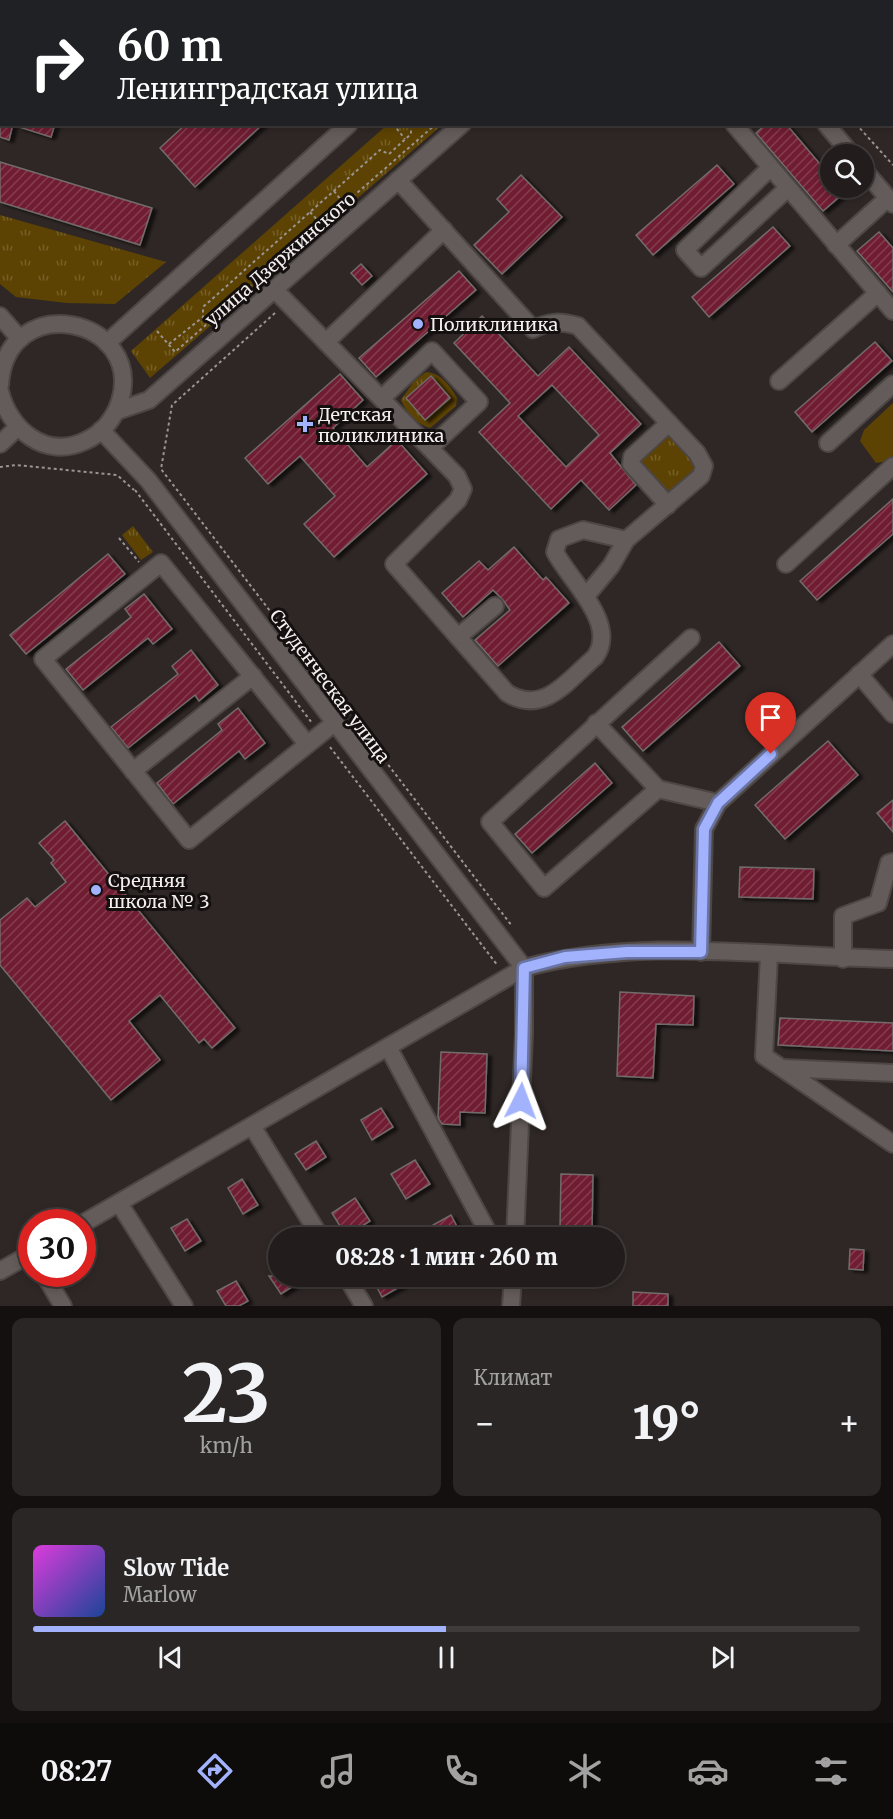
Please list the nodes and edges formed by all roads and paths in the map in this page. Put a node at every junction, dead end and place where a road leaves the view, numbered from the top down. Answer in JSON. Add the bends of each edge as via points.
{"nodes":[{"id":1,"x":347,"y":126,"type":"edge"},
{"id":2,"x":395,"y":126,"type":"edge"},
{"id":3,"x":411,"y":126,"type":"edge"},
{"id":4,"x":434,"y":126,"type":"edge"},
{"id":5,"x":460,"y":126,"type":"edge"},
{"id":6,"x":736,"y":126,"type":"edge"},
{"id":7,"x":828,"y":126,"type":"edge"},
{"id":8,"x":858,"y":126,"type":"edge"},
{"id":9,"x":405,"y":139,"type":"junction"},
{"id":10,"x":843,"y":144,"type":"edge"},
{"id":11,"x":893,"y":165,"type":"edge"},
{"id":12,"x":770,"y":168,"type":"junction"},
{"id":13,"x":398,"y":180,"type":"junction"},
{"id":14,"x":874,"y":182,"type":"edge"},
{"id":15,"x":788,"y":188,"type":"junction"},
{"id":16,"x":334,"y":191,"type":"junction"},
{"id":17,"x":890,"y":201,"type":"edge"},
{"id":18,"x":345,"y":204,"type":"junction"},
{"id":19,"x":310,"y":212,"type":"junction"},
{"id":20,"x":321,"y":224,"type":"junction"},
{"id":21,"x":444,"y":230,"type":"junction"},
{"id":22,"x":836,"y":245,"type":"junction"},
{"id":23,"x":274,"y":289,"type":"junction"},
{"id":24,"x":878,"y":293,"type":"junction"},
{"id":25,"x":287,"y":302,"type":"junction"},
{"id":26,"x":893,"y":311,"type":"edge"},
{"id":27,"x":0,"y":316,"type":"edge"},
{"id":28,"x":203,"y":317,"type":"junction"},
{"id":29,"x":209,"y":323,"type":"junction"},
{"id":30,"x":203,"y":328,"type":"junction"},
{"id":31,"x":157,"y":331,"type":"dead end"},
{"id":32,"x":20,"y":339,"type":"junction"},
{"id":33,"x":326,"y":342,"type":"junction"},
{"id":34,"x":107,"y":343,"type":"junction"},
{"id":35,"x":169,"y":344,"type":"junction"},
{"id":36,"x":779,"y":381,"type":"dead end"},
{"id":37,"x":893,"y":384,"type":"edge"},
{"id":38,"x":0,"y":385,"type":"edge"},
{"id":39,"x":0,"y":391,"type":"edge"},
{"id":40,"x":382,"y":398,"type":"junction"},
{"id":41,"x":117,"y":411,"type":"junction"},
{"id":42,"x":669,"y":423,"type":"junction"},
{"id":43,"x":18,"y":428,"type":"junction"},
{"id":44,"x":101,"y":430,"type":"junction"},
{"id":45,"x":828,"y":442,"type":"dead end"},
{"id":46,"x":0,"y":444,"type":"edge"},
{"id":47,"x":430,"y":448,"type":"junction"},
{"id":48,"x":0,"y":466,"type":"edge"},
{"id":49,"x":893,"y":466,"type":"edge"},
{"id":50,"x":134,"y":490,"type":"dead end"},
{"id":51,"x":668,"y":505,"type":"junction"},
{"id":52,"x":119,"y":538,"type":"dead end"},
{"id":53,"x":626,"y":540,"type":"junction"},
{"id":54,"x":786,"y":564,"type":"dead end"},
{"id":55,"x":149,"y":573,"type":"junction"},
{"id":56,"x":586,"y":596,"type":"junction"},
{"id":57,"x":495,"y":606,"type":"dead end"},
{"id":58,"x":459,"y":637,"type":"junction"},
{"id":59,"x":691,"y":638,"type":"dead end"},
{"id":60,"x":893,"y":644,"type":"edge"},
{"id":61,"x":860,"y":674,"type":"junction"},
{"id":62,"x":253,"y":676,"type":"junction"},
{"id":63,"x":893,"y":714,"type":"edge"},
{"id":64,"x":596,"y":723,"type":"junction"},
{"id":65,"x":333,"y":724,"type":"junction"},
{"id":66,"x":308,"y":744,"type":"junction"},
{"id":67,"x":133,"y":771,"type":"junction"},
{"id":68,"x":658,"y":789,"type":"junction"},
{"id":69,"x":718,"y":803,"type":"junction"},
{"id":70,"x":893,"y":862,"type":"edge"},
{"id":71,"x":498,"y":935,"type":"junction"},
{"id":72,"x":483,"y":946,"type":"dead end"},
{"id":73,"x":701,"y":952,"type":"junction"},
{"id":74,"x":769,"y":955,"type":"junction"},
{"id":75,"x":843,"y":958,"type":"junction"},
{"id":76,"x":893,"y":959,"type":"edge"},
{"id":77,"x":524,"y":968,"type":"junction"},
{"id":78,"x":388,"y":1047,"type":"junction"},
{"id":79,"x":781,"y":1068,"type":"junction"},
{"id":80,"x":893,"y":1073,"type":"edge"},
{"id":81,"x":252,"y":1126,"type":"junction"},
{"id":82,"x":893,"y":1144,"type":"edge"},
{"id":83,"x":119,"y":1203,"type":"junction"},
{"id":84,"x":96,"y":1216,"type":"edge"},
{"id":85,"x":314,"y":1227,"type":"edge"},
{"id":86,"x":485,"y":1227,"type":"edge"},
{"id":87,"x":515,"y":1227,"type":"edge"},
{"id":88,"x":18,"y":1261,"type":"edge"},
{"id":89,"x":0,"y":1271,"type":"edge"},
{"id":90,"x":52,"y":1287,"type":"edge"},
{"id":91,"x":353,"y":1287,"type":"edge"},
{"id":92,"x":512,"y":1287,"type":"edge"},
{"id":93,"x":63,"y":1306,"type":"edge"},
{"id":94,"x":184,"y":1306,"type":"edge"},
{"id":95,"x":364,"y":1306,"type":"edge"},
{"id":96,"x":511,"y":1306,"type":"edge"}],
"edges":[{"from":1,"to":34,"type":"street"},
{"from":2,"to":9,"type":"path"},
{"from":3,"to":9,"type":"path","via":[[411,134]]},
{"from":4,"to":18,"type":"path"},
{"from":5,"to":13,"type":"street","name":"улица Дзержинского"},
{"from":6,"to":12,"type":"street"},
{"from":7,"to":10,"type":"street"},
{"from":8,"to":11,"type":"path"},
{"from":9,"to":16,"type":"path","via":[[389,154],[380,150]]},
{"from":12,"to":15,"type":"street"},
{"from":12,"to":15,"type":"street","via":[[685,249],[701,267]]},
{"from":13,"to":21,"type":"street"},
{"from":13,"to":23,"type":"street","name":"улица Дзержинского"},
{"from":14,"to":17,"type":"street"},
{"from":15,"to":22,"type":"street"},
{"from":16,"to":18,"type":"path"},
{"from":16,"to":19,"type":"path"},
{"from":17,"to":22,"type":"street"},
{"from":18,"to":20,"type":"path"},
{"from":19,"to":20,"type":"path"},
{"from":19,"to":28,"type":"path","via":[[203,307]]},
{"from":20,"to":29,"type":"path"},
{"from":21,"to":33,"type":"street"},
{"from":21,"to":42,"type":"street","via":[[533,329],[561,321],[578,326]]},
{"from":22,"to":24,"type":"street"},
{"from":23,"to":25,"type":"street"},
{"from":23,"to":41,"type":"street","name":"улица Дзержинского","via":[[149,400]]},
{"from":24,"to":26,"type":"street"},
{"from":24,"to":36,"type":"street"},
{"from":25,"to":33,"type":"street"},
{"from":25,"to":71,"type":"path","via":[[172,405],[161,469],[513,925]]},
{"from":27,"to":32,"type":"street"},
{"from":28,"to":29,"type":"path"},
{"from":28,"to":30,"type":"path","via":[[197,322]]},
{"from":28,"to":35,"type":"path"},
{"from":29,"to":30,"type":"path"},
{"from":30,"to":35,"type":"path","via":[[175,352]]},
{"from":31,"to":35,"type":"path"},
{"from":32,"to":34,"type":"street","via":[[49,324],[68,323],[87,328]]},
{"from":32,"to":38,"type":"street","via":[[7,354]]},
{"from":33,"to":40,"type":"street"},
{"from":34,"to":41,"type":"street","via":[[122,372],[123,392]]},
{"from":37,"to":45,"type":"street"},
{"from":39,"to":43,"type":"street","via":[[4,408]]},
{"from":40,"to":47,"type":"street"},
{"from":40,"to":47,"type":"street","via":[[432,351],[479,402]]},
{"from":41,"to":44,"type":"street"},
{"from":42,"to":51,"type":"street","via":[[704,466],[701,476]]},
{"from":42,"to":51,"type":"street","via":[[632,457],[631,464]]},
{"from":43,"to":44,"type":"street","via":[[53,446],[81,443]]},
{"from":43,"to":46,"type":"street"},
{"from":44,"to":65,"type":"street","name":"Студенческая улица","via":[[148,480]]},
{"from":47,"to":58,"type":"street","via":[[457,476],[463,489],[458,500],[394,564]]},
{"from":48,"to":50,"type":"path","via":[[117,475]]},
{"from":49,"to":54,"type":"street"},
{"from":51,"to":53,"type":"street"},
{"from":52,"to":55,"type":"path"},
{"from":53,"to":56,"type":"street"},
{"from":53,"to":56,"type":"street","via":[[583,530],[559,539],[555,552]]},
{"from":55,"to":62,"type":"street","via":[[161,563]]},
{"from":55,"to":67,"type":"street","via":[[43,659]]},
{"from":56,"to":58,"type":"street","via":[[601,627],[601,649],[546,699],[520,701],[507,693]]},
{"from":57,"to":58,"type":"street"},
{"from":59,"to":64,"type":"street"},
{"from":60,"to":61,"type":"street"},
{"from":61,"to":63,"type":"street"},
{"from":61,"to":69,"type":"street"},
{"from":62,"to":66,"type":"street"},
{"from":62,"to":67,"type":"street"},
{"from":64,"to":68,"type":"street"},
{"from":64,"to":68,"type":"street","via":[[490,822],[544,888]]},
{"from":65,"to":66,"type":"street"},
{"from":65,"to":71,"type":"street","name":"Студенческая улица"},
{"from":66,"to":67,"type":"street","via":[[189,840]]},
{"from":68,"to":69,"type":"street"},
{"from":69,"to":73,"type":"street","via":[[704,829]]},
{"from":70,"to":75,"type":"street","via":[[878,903],[843,916]]},
{"from":71,"to":72,"type":"path"},
{"from":71,"to":77,"type":"street","name":"Студенческая улица"},
{"from":73,"to":74,"type":"street"},
{"from":73,"to":77,"type":"street","via":[[565,957]]},
{"from":74,"to":75,"type":"street"},
{"from":74,"to":79,"type":"street","via":[[764,1056]]},
{"from":75,"to":76,"type":"street"},
{"from":77,"to":78,"type":"street"},
{"from":77,"to":87,"type":"street"},
{"from":78,"to":81,"type":"street"},
{"from":78,"to":86,"type":"street"},
{"from":79,"to":80,"type":"street"},
{"from":79,"to":82,"type":"street"},
{"from":81,"to":83,"type":"street"},
{"from":81,"to":85,"type":"street"},
{"from":83,"to":84,"type":"street"},
{"from":83,"to":94,"type":"street"},
{"from":88,"to":89,"type":"street"},
{"from":90,"to":93,"type":"street"},
{"from":91,"to":95,"type":"street"},
{"from":92,"to":96,"type":"street"}]}
